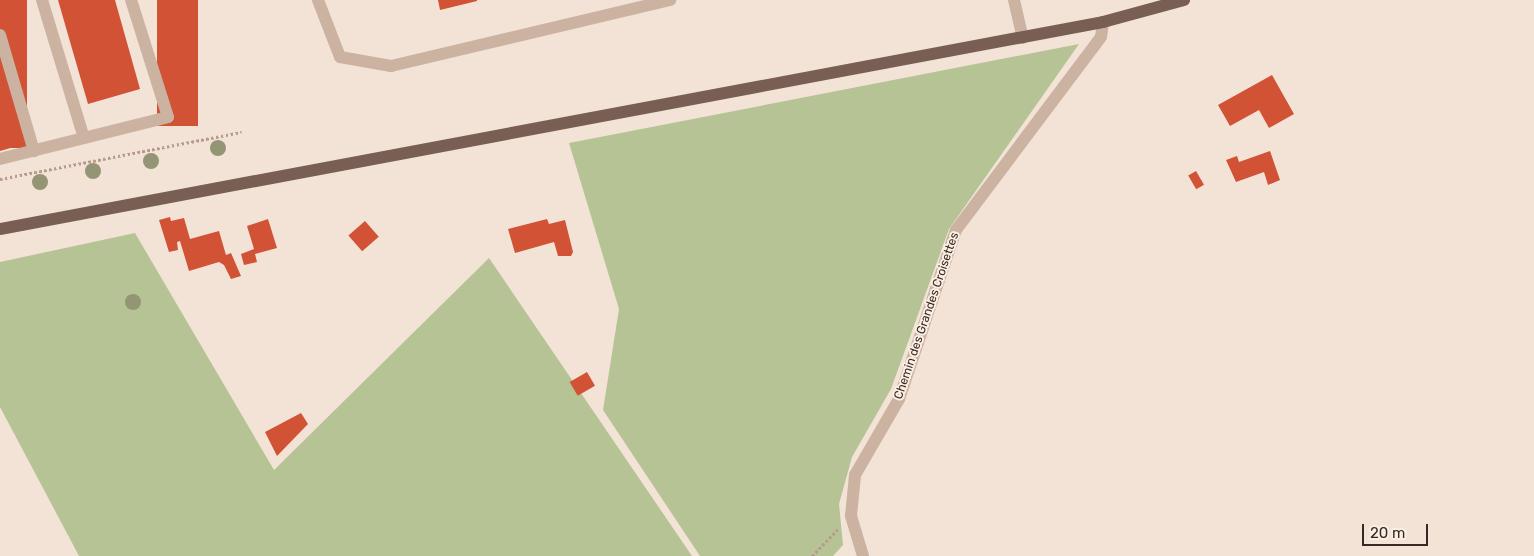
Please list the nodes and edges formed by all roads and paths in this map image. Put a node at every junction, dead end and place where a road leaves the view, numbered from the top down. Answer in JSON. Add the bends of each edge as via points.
{"nodes":[{"id":1,"x":42,"y":0,"type":"edge"},
{"id":2,"x":131,"y":0,"type":"edge"},
{"id":3,"x":318,"y":0,"type":"edge"},
{"id":4,"x":670,"y":0,"type":"edge"},
{"id":5,"x":1014,"y":0,"type":"edge"},
{"id":6,"x":1184,"y":0,"type":"edge"},
{"id":7,"x":1103,"y":22,"type":"junction"},
{"id":8,"x":0,"y":35,"type":"edge"},
{"id":9,"x":1023,"y":38,"type":"junction"},
{"id":10,"x":241,"y":132,"type":"dead end"},
{"id":11,"x":84,"y":138,"type":"junction"},
{"id":12,"x":34,"y":151,"type":"junction"},
{"id":13,"x":0,"y":159,"type":"edge"},
{"id":14,"x":0,"y":179,"type":"edge"},
{"id":15,"x":0,"y":229,"type":"edge"},
{"id":16,"x":851,"y":516,"type":"junction"},
{"id":17,"x":812,"y":556,"type":"edge"},
{"id":18,"x":863,"y":556,"type":"edge"}],
"edges":[{"from":1,"to":11,"type":"street"},
{"from":2,"to":11,"type":"street","via":[[168,117]]},
{"from":3,"to":4,"type":"street","via":[[340,57],[392,66]]},
{"from":5,"to":9,"type":"street"},
{"from":6,"to":7,"type":"main road"},
{"from":7,"to":9,"type":"main road"},
{"from":7,"to":16,"type":"street","name":"Chemin des Grandes Croisettes","via":[[1101,37],[956,230],[899,399],[855,475]]},
{"from":8,"to":12,"type":"street"},
{"from":9,"to":15,"type":"main road"},
{"from":10,"to":14,"type":"path"},
{"from":11,"to":12,"type":"street"},
{"from":12,"to":13,"type":"street"},
{"from":16,"to":17,"type":"path"},
{"from":16,"to":18,"type":"street","name":"Chemin des Grandes Croisettes"}]}
